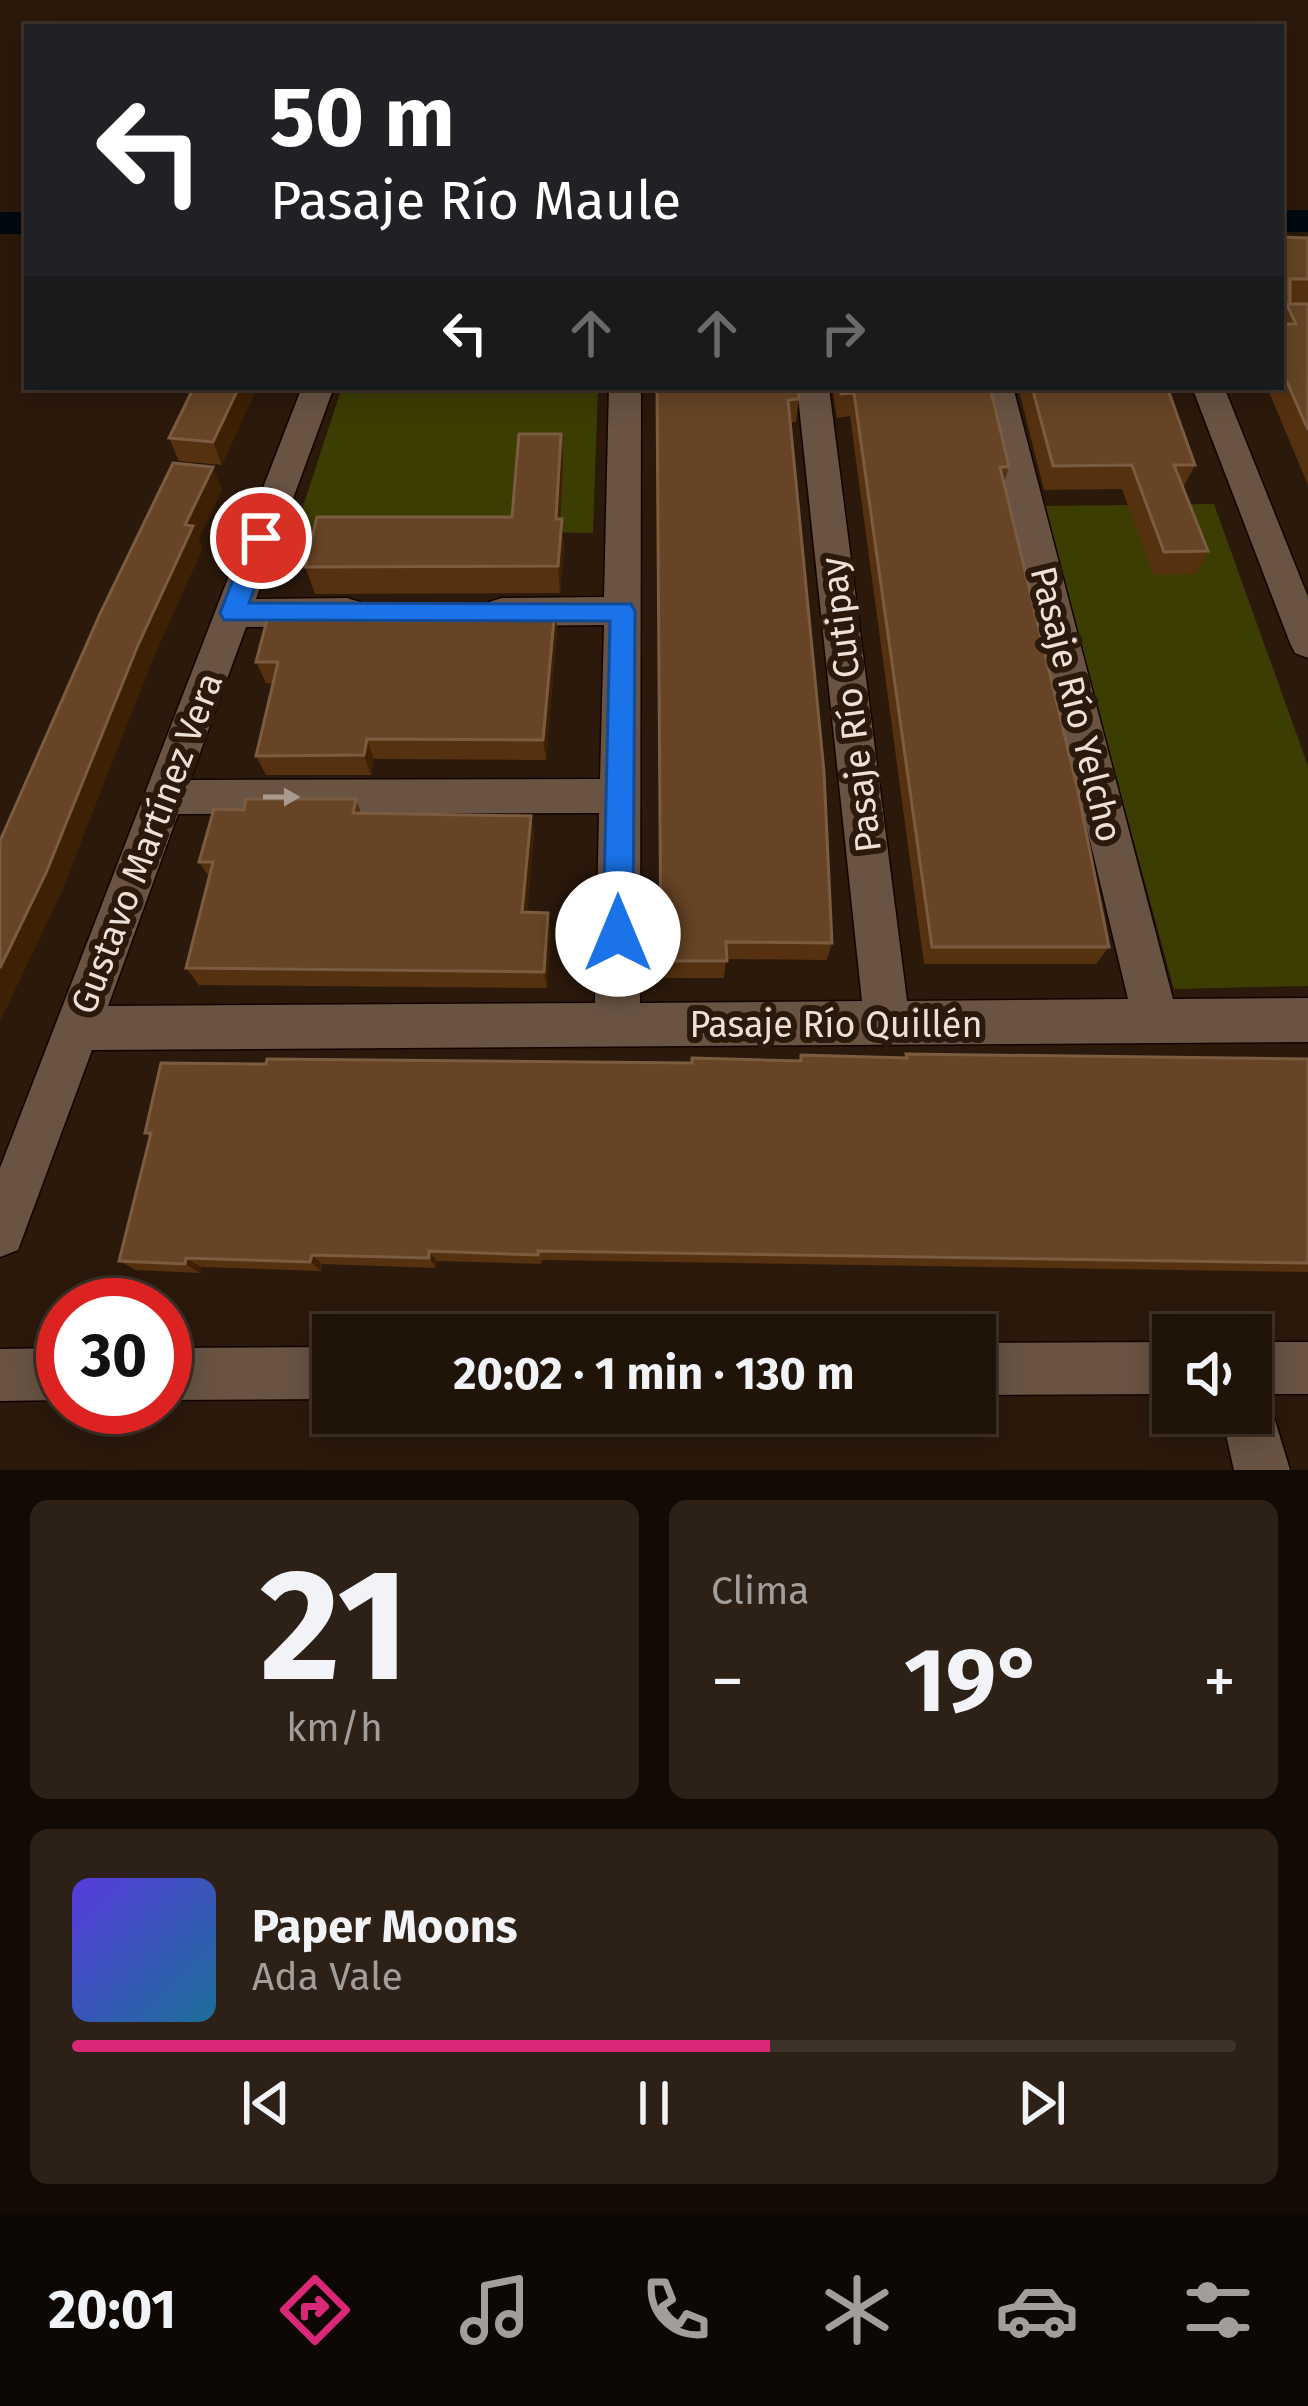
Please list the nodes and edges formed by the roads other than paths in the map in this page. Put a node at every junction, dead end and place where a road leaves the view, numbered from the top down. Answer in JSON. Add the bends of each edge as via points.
{"nodes":[{"id":1,"x":317,"y":390,"type":"edge"},
{"id":2,"x":626,"y":390,"type":"edge"},
{"id":3,"x":813,"y":390,"type":"edge"},
{"id":4,"x":999,"y":390,"type":"edge"},
{"id":5,"x":1209,"y":390,"type":"edge"},
{"id":6,"x":622,"y":611,"type":"junction"},
{"id":7,"x":393,"y":612,"type":"edge"},
{"id":8,"x":462,"y":612,"type":"edge"},
{"id":9,"x":233,"y":613,"type":"junction"},
{"id":10,"x":1308,"y":643,"type":"edge"},
{"id":11,"x":620,"y":796,"type":"junction"},
{"id":12,"x":164,"y":797,"type":"junction"},
{"id":13,"x":1308,"y":1020,"type":"edge"},
{"id":14,"x":1156,"y":1021,"type":"junction"},
{"id":15,"x":887,"y":1024,"type":"junction"},
{"id":16,"x":617,"y":1025,"type":"junction"},
{"id":17,"x":77,"y":1028,"type":"junction"},
{"id":18,"x":0,"y":1232,"type":"edge"},
{"id":19,"x":1152,"y":1368,"type":"edge"},
{"id":20,"x":1272,"y":1368,"type":"edge"},
{"id":21,"x":1308,"y":1368,"type":"edge"},
{"id":22,"x":996,"y":1370,"type":"edge"},
{"id":23,"x":312,"y":1373,"type":"edge"},
{"id":24,"x":36,"y":1374,"type":"edge"},
{"id":25,"x":192,"y":1374,"type":"edge"},
{"id":26,"x":0,"y":1375,"type":"edge"},
{"id":27,"x":1253,"y":1434,"type":"edge"},
{"id":28,"x":1262,"y":1470,"type":"edge"}],
"edges":[{"from":1,"to":9,"type":"street","name":"Gustavo Martínez Vera"},
{"from":2,"to":6,"type":"street"},
{"from":3,"to":15,"type":"street","name":"Pasaje Río Cutipay"},
{"from":4,"to":14,"type":"street","name":"Pasaje Río Yelcho"},
{"from":5,"to":10,"type":"street"},
{"from":6,"to":8,"type":"street"},
{"from":6,"to":11,"type":"street"},
{"from":7,"to":9,"type":"street"},
{"from":9,"to":12,"type":"street","name":"Gustavo Martínez Vera"},
{"from":12,"to":11,"type":"street","one_way":true},
{"from":11,"to":16,"type":"street"},
{"from":12,"to":17,"type":"street","name":"Gustavo Martínez Vera"},
{"from":13,"to":14,"type":"street","name":"Pasaje Río Quillén"},
{"from":14,"to":15,"type":"street","name":"Pasaje Río Quillén"},
{"from":15,"to":16,"type":"street","name":"Pasaje Río Quillén"},
{"from":16,"to":17,"type":"street","name":"Pasaje Río Quillén"},
{"from":17,"to":18,"type":"street","name":"Gustavo Martínez Vera"},
{"from":19,"to":22,"type":"street"},
{"from":20,"to":21,"type":"street"},
{"from":23,"to":25,"type":"street"},
{"from":24,"to":26,"type":"street"},
{"from":27,"to":28,"type":"street"}]}
